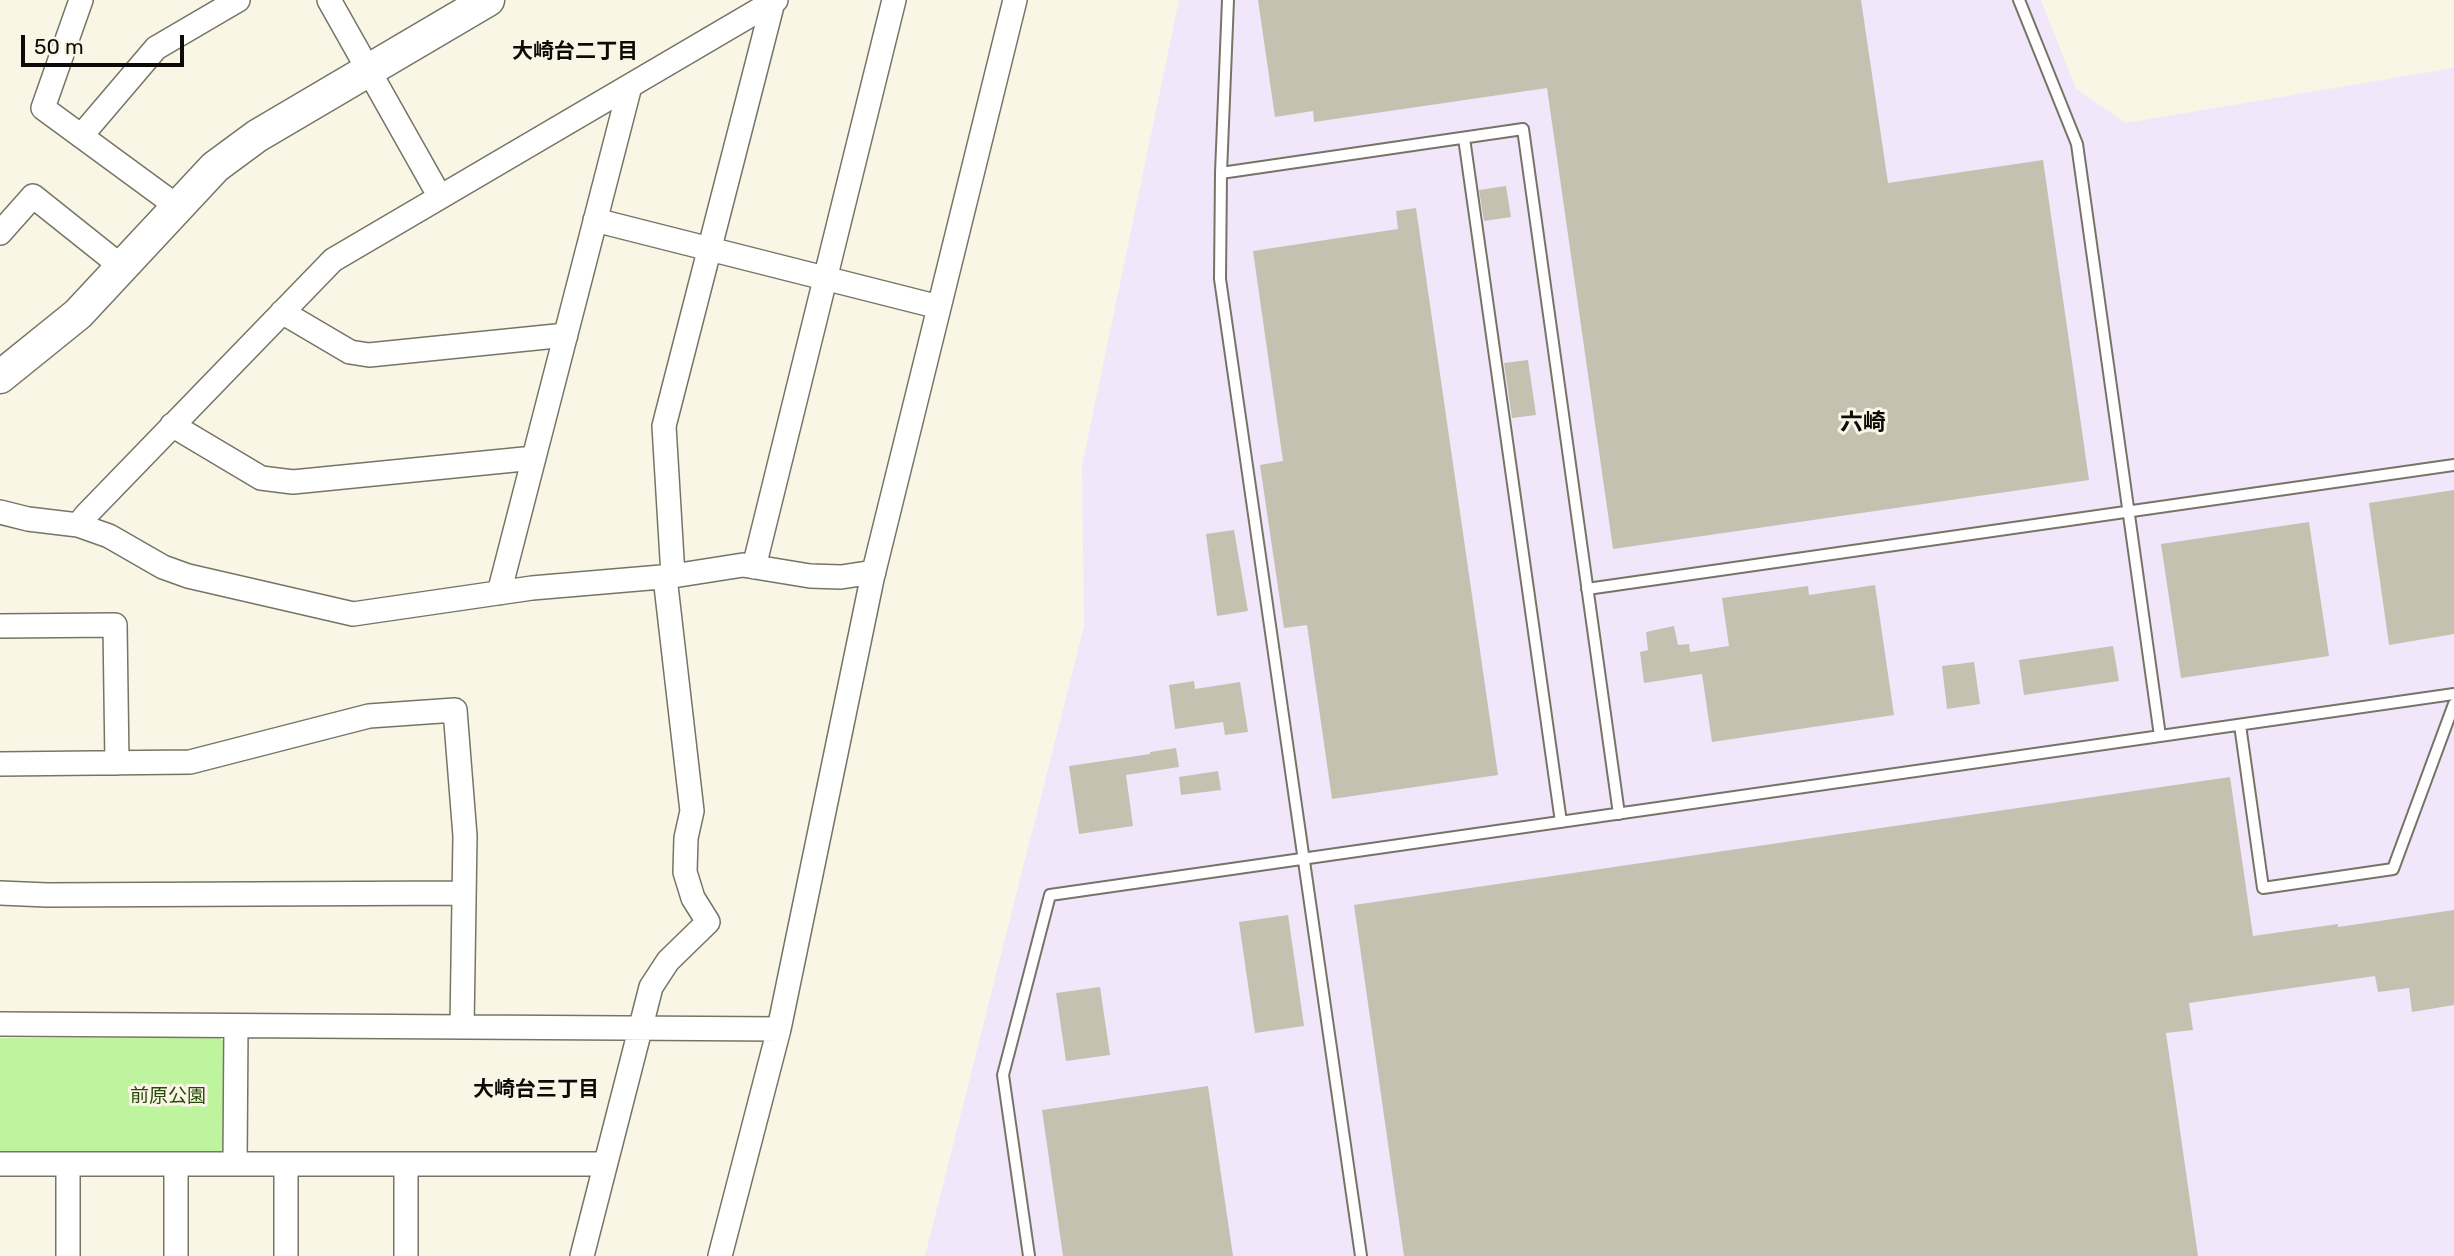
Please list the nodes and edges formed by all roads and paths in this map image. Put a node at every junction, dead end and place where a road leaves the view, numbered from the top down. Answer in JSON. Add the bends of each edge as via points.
{"nodes":[{"id":1,"x":81,"y":0,"type":"edge"},
{"id":2,"x":238,"y":0,"type":"edge"},
{"id":3,"x":328,"y":0,"type":"edge"},
{"id":4,"x":488,"y":0,"type":"edge"},
{"id":5,"x":894,"y":0,"type":"edge"},
{"id":6,"x":1015,"y":0,"type":"edge"},
{"id":7,"x":1228,"y":0,"type":"edge"},
{"id":8,"x":2019,"y":0,"type":"edge"},
{"id":9,"x":775,"y":1,"type":"edge"},
{"id":10,"x":369,"y":71,"type":"junction"},
{"id":11,"x":629,"y":86,"type":"junction"},
{"id":12,"x":81,"y":136,"type":"junction"},
{"id":13,"x":1464,"y":138,"type":"junction"},
{"id":14,"x":1221,"y":173,"type":"junction"},
{"id":15,"x":440,"y":197,"type":"junction"},
{"id":16,"x":177,"y":207,"type":"junction"},
{"id":17,"x":595,"y":220,"type":"junction"},
{"id":18,"x":0,"y":233,"type":"edge"},
{"id":19,"x":709,"y":249,"type":"junction"},
{"id":20,"x":122,"y":267,"type":"junction"},
{"id":21,"x":825,"y":278,"type":"junction"},
{"id":22,"x":939,"y":307,"type":"junction"},
{"id":23,"x":282,"y":312,"type":"junction"},
{"id":24,"x":566,"y":335,"type":"junction"},
{"id":25,"x":0,"y":377,"type":"edge"},
{"id":26,"x":172,"y":425,"type":"junction"},
{"id":27,"x":534,"y":458,"type":"junction"},
{"id":28,"x":2454,"y":465,"type":"edge"},
{"id":29,"x":0,"y":512,"type":"edge"},
{"id":30,"x":2129,"y":512,"type":"junction"},
{"id":31,"x":78,"y":525,"type":"junction"},
{"id":32,"x":754,"y":567,"type":"junction"},
{"id":33,"x":874,"y":572,"type":"junction"},
{"id":34,"x":669,"y":576,"type":"junction"},
{"id":35,"x":1587,"y":589,"type":"junction"},
{"id":36,"x":499,"y":593,"type":"junction"},
{"id":37,"x":0,"y":626,"type":"edge"},
{"id":38,"x":2454,"y":694,"type":"edge"},
{"id":39,"x":2454,"y":704,"type":"edge"},
{"id":40,"x":2240,"y":725,"type":"junction"},
{"id":41,"x":2160,"y":736,"type":"junction"},
{"id":42,"x":117,"y":763,"type":"junction"},
{"id":43,"x":0,"y":764,"type":"edge"},
{"id":44,"x":1619,"y":814,"type":"junction"},
{"id":45,"x":1561,"y":822,"type":"junction"},
{"id":46,"x":1304,"y":859,"type":"junction"},
{"id":47,"x":464,"y":893,"type":"junction"},
{"id":48,"x":0,"y":894,"type":"edge"},
{"id":49,"x":0,"y":1024,"type":"edge"},
{"id":50,"x":236,"y":1026,"type":"junction"},
{"id":51,"x":462,"y":1027,"type":"junction"},
{"id":52,"x":640,"y":1028,"type":"junction"},
{"id":53,"x":779,"y":1029,"type":"junction"},
{"id":54,"x":0,"y":1164,"type":"edge"},
{"id":55,"x":68,"y":1164,"type":"junction"},
{"id":56,"x":176,"y":1164,"type":"junction"},
{"id":57,"x":235,"y":1164,"type":"junction"},
{"id":58,"x":286,"y":1164,"type":"junction"},
{"id":59,"x":406,"y":1164,"type":"junction"},
{"id":60,"x":606,"y":1164,"type":"junction"},
{"id":61,"x":68,"y":1256,"type":"edge"},
{"id":62,"x":176,"y":1256,"type":"edge"},
{"id":63,"x":286,"y":1256,"type":"edge"},
{"id":64,"x":406,"y":1256,"type":"edge"},
{"id":65,"x":582,"y":1256,"type":"edge"},
{"id":66,"x":720,"y":1256,"type":"edge"},
{"id":67,"x":1029,"y":1256,"type":"edge"},
{"id":68,"x":1361,"y":1256,"type":"edge"}],
"edges":[{"from":1,"to":12,"type":"street","via":[[43,108]]},
{"from":2,"to":12,"type":"street","via":[[156,48]]},
{"from":3,"to":10,"type":"street"},
{"from":4,"to":10,"type":"street"},
{"from":5,"to":21,"type":"street"},
{"from":6,"to":22,"type":"street"},
{"from":7,"to":14,"type":"lane"},
{"from":8,"to":30,"type":"lane","via":[[2077,144]]},
{"from":9,"to":11,"type":"street"},
{"from":9,"to":19,"type":"street"},
{"from":10,"to":15,"type":"street"},
{"from":10,"to":16,"type":"street","via":[[257,136],[215,167]]},
{"from":11,"to":15,"type":"street"},
{"from":11,"to":17,"type":"street"},
{"from":12,"to":16,"type":"street"},
{"from":13,"to":14,"type":"lane"},
{"from":13,"to":35,"type":"lane","via":[[1522,130]]},
{"from":13,"to":45,"type":"lane"},
{"from":14,"to":46,"type":"lane","via":[[1220,279]]},
{"from":15,"to":23,"type":"street","via":[[333,260]]},
{"from":16,"to":20,"type":"street"},
{"from":17,"to":19,"type":"street"},
{"from":17,"to":24,"type":"street"},
{"from":18,"to":20,"type":"street","via":[[33,196]]},
{"from":19,"to":21,"type":"street"},
{"from":19,"to":34,"type":"street","via":[[664,426]]},
{"from":20,"to":25,"type":"street","via":[[78,314]]},
{"from":21,"to":22,"type":"street"},
{"from":21,"to":32,"type":"street"},
{"from":22,"to":33,"type":"street"},
{"from":23,"to":24,"type":"street","via":[[350,352],[369,355]]},
{"from":23,"to":26,"type":"street"},
{"from":24,"to":27,"type":"street"},
{"from":26,"to":27,"type":"street","via":[[261,478],[293,482]]},
{"from":26,"to":31,"type":"street"},
{"from":27,"to":36,"type":"street"},
{"from":28,"to":30,"type":"lane"},
{"from":29,"to":31,"type":"street"},
{"from":30,"to":35,"type":"lane"},
{"from":30,"to":41,"type":"lane"},
{"from":31,"to":36,"type":"street","via":[[188,576],[353,614]]},
{"from":32,"to":33,"type":"street","via":[[810,576]]},
{"from":32,"to":34,"type":"street"},
{"from":33,"to":53,"type":"street"},
{"from":34,"to":36,"type":"street"},
{"from":34,"to":52,"type":"street","via":[[692,811],[685,872],[693,898],[708,922],[668,961],[651,986]]},
{"from":35,"to":44,"type":"lane"},
{"from":37,"to":42,"type":"street","via":[[115,625]]},
{"from":38,"to":40,"type":"lane"},
{"from":39,"to":40,"type":"lane","via":[[2393,869],[2263,888]]},
{"from":40,"to":41,"type":"lane"},
{"from":41,"to":44,"type":"lane"},
{"from":42,"to":43,"type":"street"},
{"from":42,"to":47,"type":"street","via":[[190,762],[369,716],[454,710],[465,836]]},
{"from":44,"to":45,"type":"lane"},
{"from":45,"to":46,"type":"lane"},
{"from":46,"to":67,"type":"lane","via":[[1050,895],[1003,1075]]},
{"from":46,"to":68,"type":"lane"},
{"from":47,"to":48,"type":"street"},
{"from":47,"to":51,"type":"street"},
{"from":49,"to":50,"type":"street"},
{"from":50,"to":51,"type":"street"},
{"from":50,"to":57,"type":"street"},
{"from":51,"to":52,"type":"street"},
{"from":52,"to":53,"type":"street"},
{"from":52,"to":60,"type":"street"},
{"from":53,"to":66,"type":"street"},
{"from":54,"to":55,"type":"street"},
{"from":55,"to":56,"type":"street"},
{"from":55,"to":61,"type":"street"},
{"from":56,"to":57,"type":"street"},
{"from":56,"to":62,"type":"street"},
{"from":57,"to":58,"type":"street"},
{"from":58,"to":59,"type":"street"},
{"from":58,"to":63,"type":"street"},
{"from":59,"to":60,"type":"street"},
{"from":59,"to":64,"type":"street"},
{"from":60,"to":65,"type":"street"}]}
